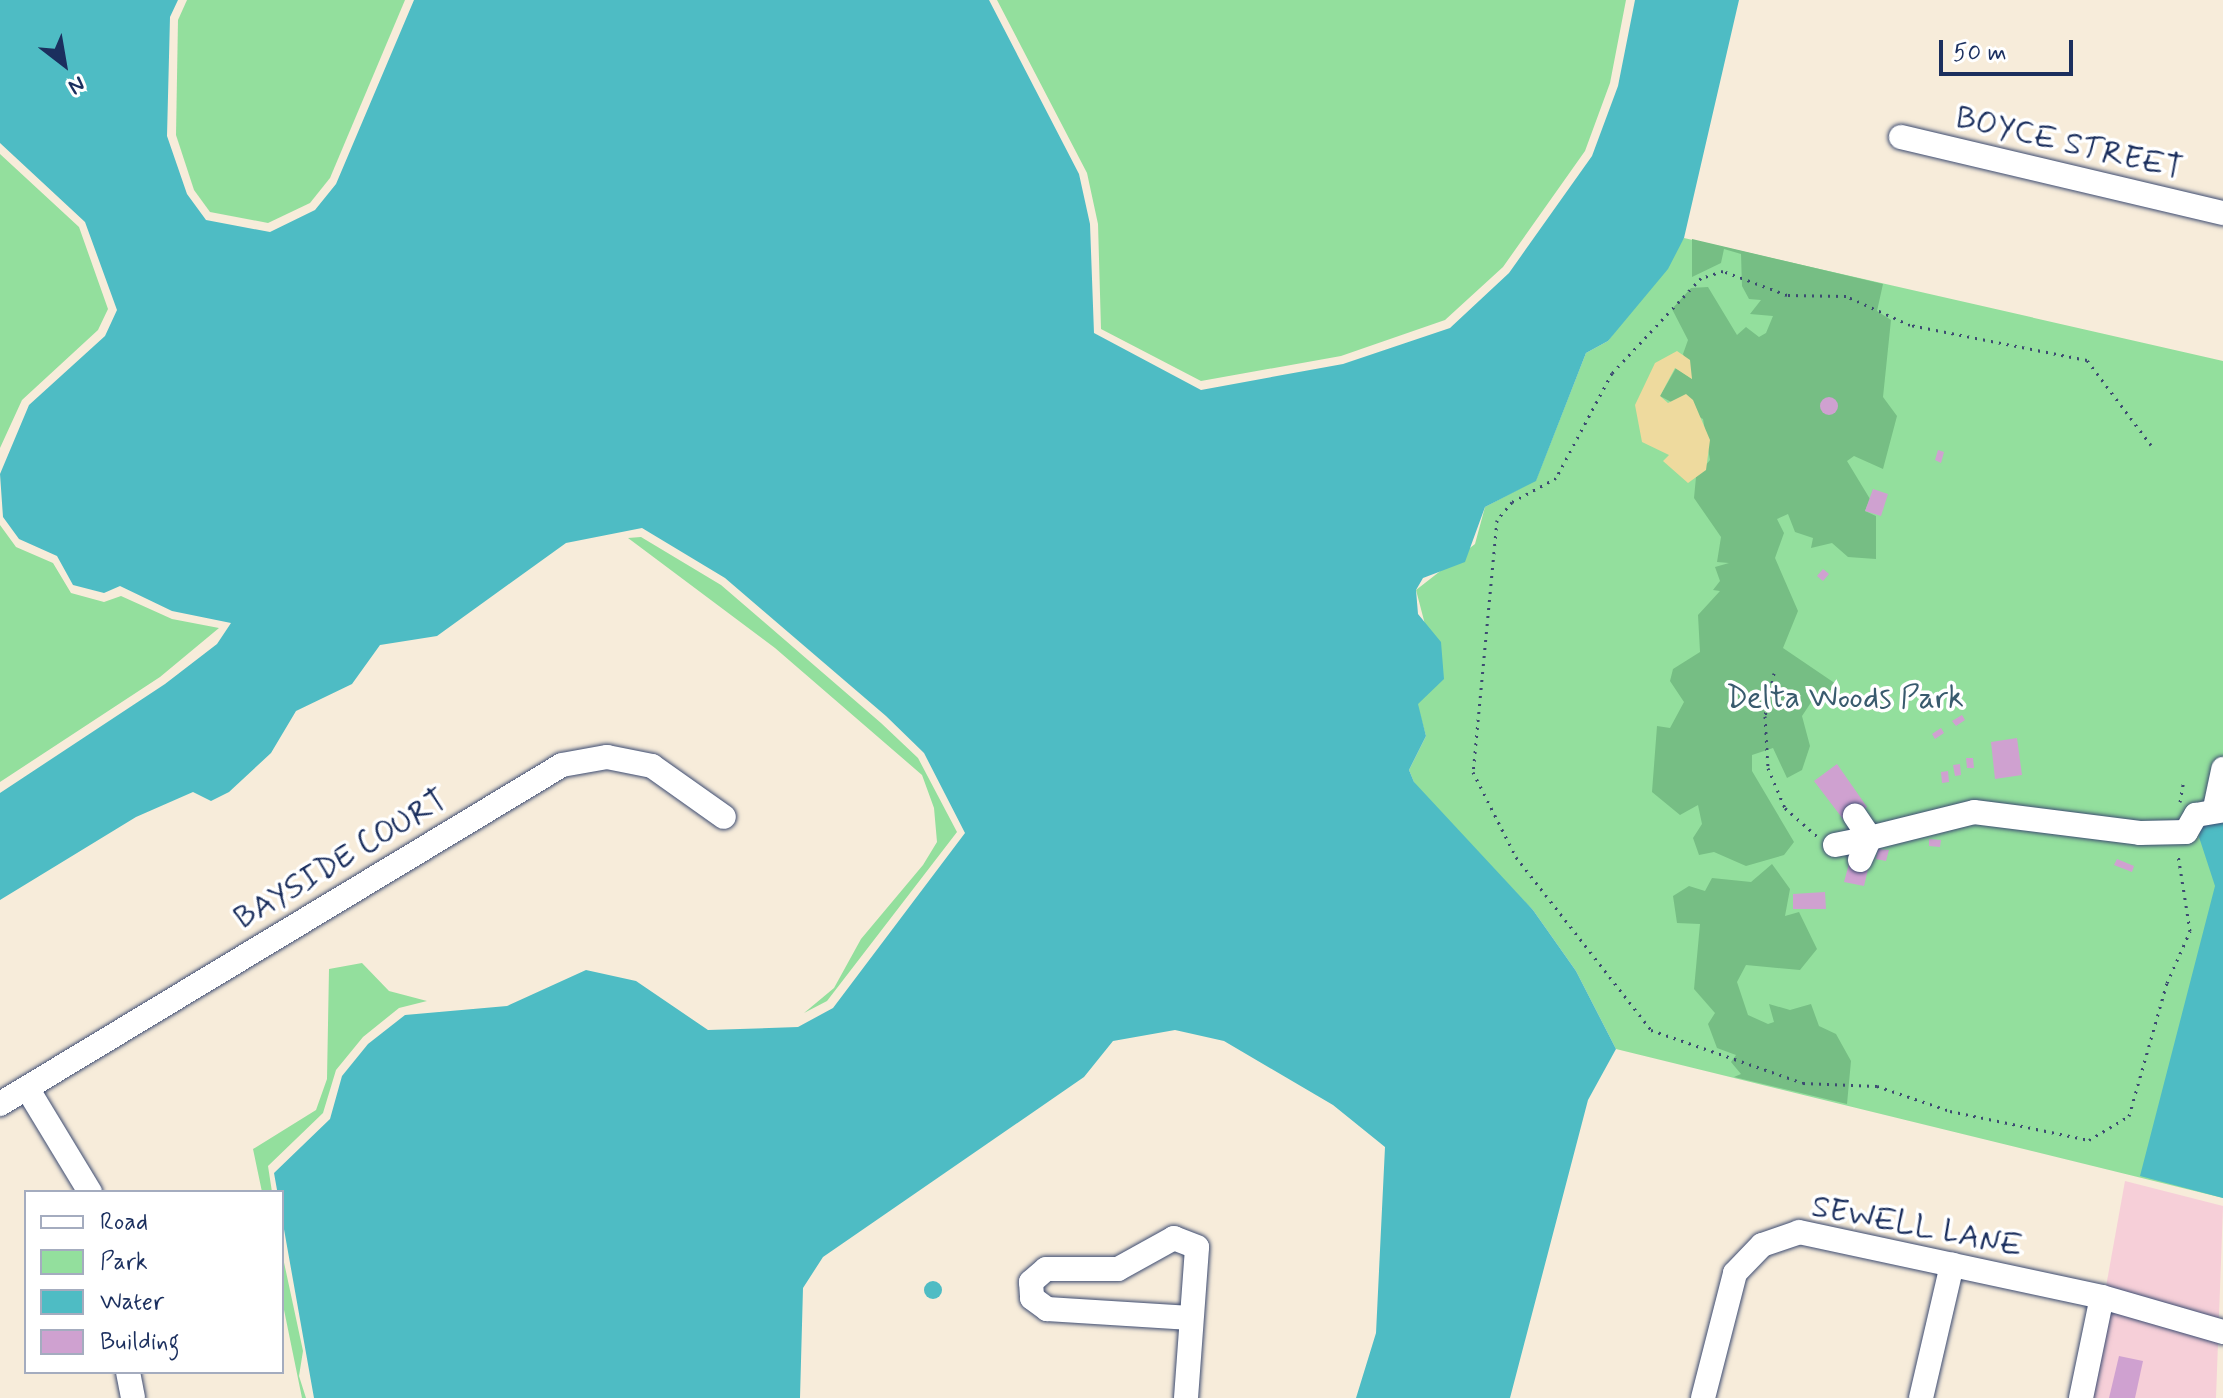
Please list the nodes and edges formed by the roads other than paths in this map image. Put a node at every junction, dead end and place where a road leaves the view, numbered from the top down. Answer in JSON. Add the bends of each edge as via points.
{"nodes":[{"id":1,"x":1901,"y":137,"type":"dead end"},
{"id":2,"x":2223,"y":213,"type":"edge"},
{"id":3,"x":2223,"y":769,"type":"edge"},
{"id":4,"x":2219,"y":809,"type":"edge"},
{"id":5,"x":1855,"y":816,"type":"dead end"},
{"id":6,"x":724,"y":817,"type":"dead end"},
{"id":7,"x":1835,"y":845,"type":"road end"},
{"id":8,"x":1865,"y":849,"type":"junction"},
{"id":9,"x":27,"y":1088,"type":"junction"},
{"id":10,"x":0,"y":1104,"type":"edge"},
{"id":11,"x":89,"y":1190,"type":"edge"},
{"id":12,"x":1952,"y":1265,"type":"junction"},
{"id":13,"x":2102,"y":1297,"type":"junction"},
{"id":14,"x":1191,"y":1318,"type":"junction"},
{"id":15,"x":2223,"y":1332,"type":"edge"},
{"id":16,"x":128,"y":1374,"type":"edge"},
{"id":17,"x":133,"y":1398,"type":"edge"},
{"id":18,"x":1186,"y":1398,"type":"edge"},
{"id":19,"x":1703,"y":1398,"type":"edge"},
{"id":20,"x":1921,"y":1398,"type":"edge"},
{"id":21,"x":2081,"y":1398,"type":"edge"}],
"edges":[{"from":1,"to":2,"type":"street","name":"BOYCE STREET"},
{"from":3,"to":4,"type":"street"},
{"from":4,"to":8,"type":"street","via":[[2178,832],[1974,812]]},
{"from":5,"to":8,"type":"street"},
{"from":6,"to":9,"type":"street","name":"BAYSIDE COURT","via":[[652,766],[607,757],[562,765]]},
{"from":7,"to":8,"type":"street"},
{"from":9,"to":10,"type":"street","name":"BAYSIDE COURT"},
{"from":9,"to":11,"type":"street"},
{"from":12,"to":13,"type":"street","name":"SEWELL LANE"},
{"from":12,"to":19,"type":"street","name":"SEWELL LANE","via":[[1815,1233],[1762,1245],[1727,1291]]},
{"from":12,"to":20,"type":"street"},
{"from":13,"to":15,"type":"street","name":"SEWELL LANE"},
{"from":13,"to":21,"type":"street"},
{"from":14,"to":14,"type":"street","via":[[1200,1257],[1185,1239],[1174,1238],[1118,1269],[1046,1269],[1031,1282],[1032,1298],[1047,1309]]},
{"from":14,"to":18,"type":"street"},
{"from":16,"to":17,"type":"street"}]}
